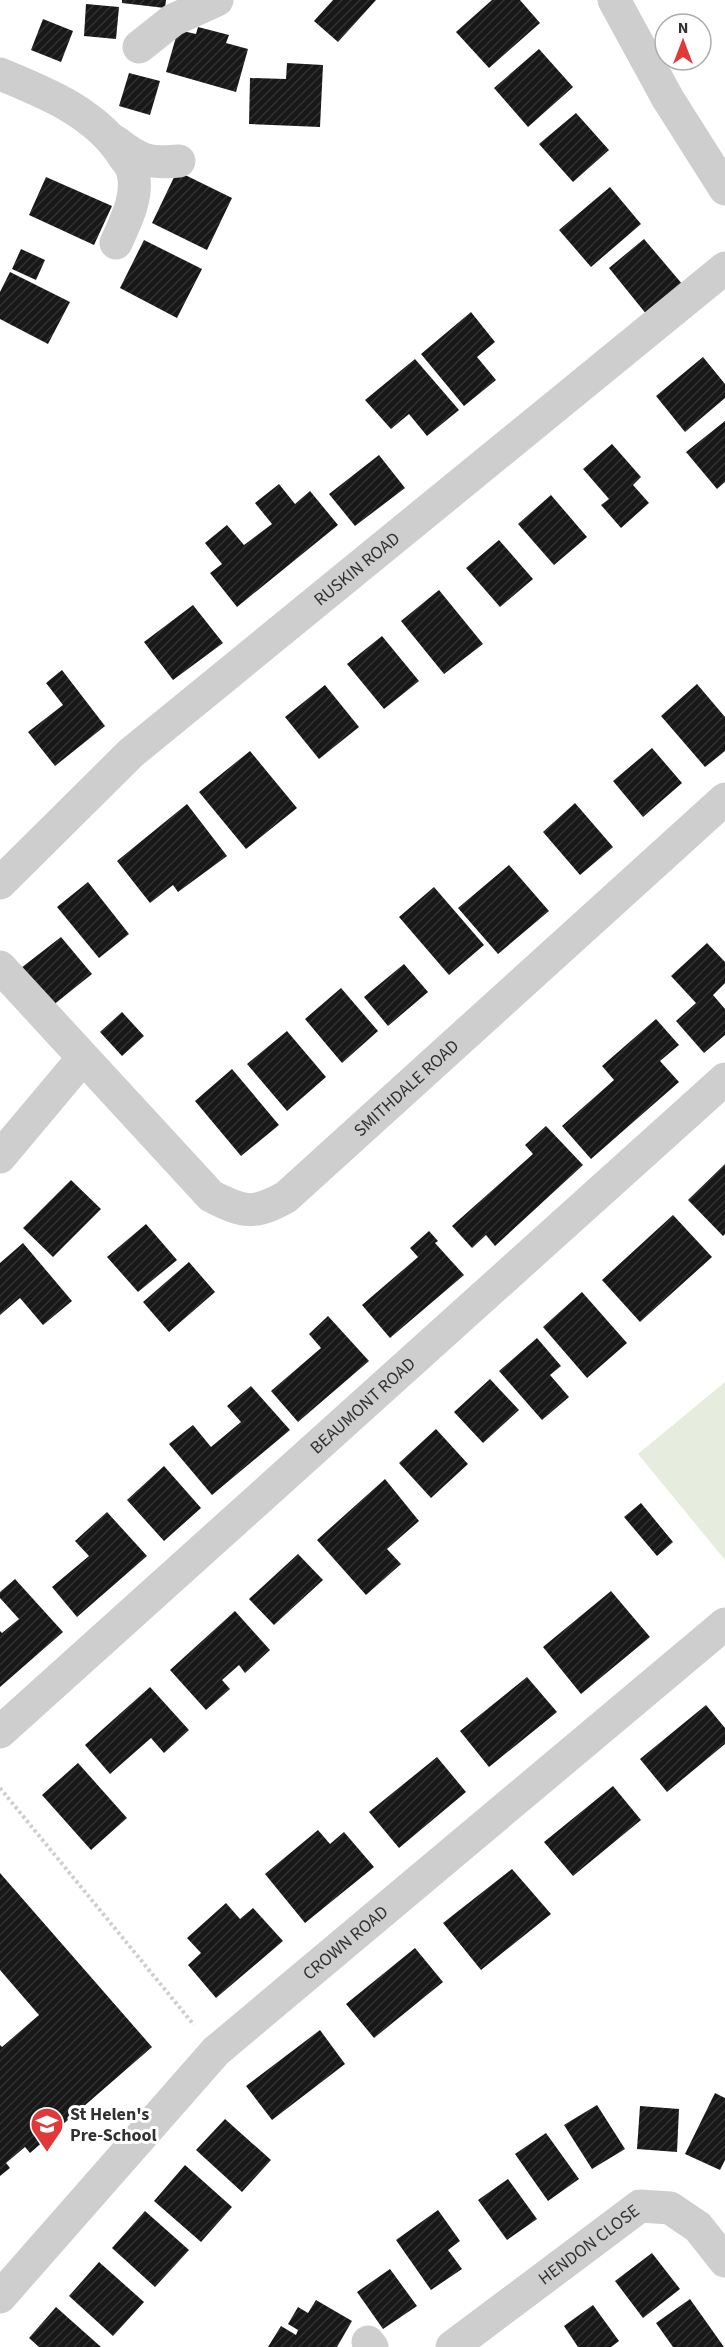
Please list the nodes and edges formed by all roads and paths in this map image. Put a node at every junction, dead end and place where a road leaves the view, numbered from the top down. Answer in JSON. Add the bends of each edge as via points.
{"nodes":[{"id":1,"x":217,"y":0,"type":"edge"},
{"id":2,"x":614,"y":0,"type":"edge"},
{"id":3,"x":139,"y":47,"type":"dead end"},
{"id":4,"x":0,"y":74,"type":"edge"},
{"id":5,"x":114,"y":140,"type":"junction"},
{"id":6,"x":179,"y":161,"type":"dead end"},
{"id":7,"x":725,"y":189,"type":"edge"},
{"id":8,"x":116,"y":243,"type":"dead end"},
{"id":9,"x":725,"y":268,"type":"edge"},
{"id":10,"x":725,"y":799,"type":"edge"},
{"id":11,"x":0,"y":883,"type":"edge"},
{"id":12,"x":0,"y":967,"type":"edge"},
{"id":13,"x":83,"y":1058,"type":"junction"},
{"id":14,"x":725,"y":1079,"type":"edge"},
{"id":15,"x":0,"y":1157,"type":"edge"},
{"id":16,"x":725,"y":1624,"type":"edge"},
{"id":17,"x":0,"y":1732,"type":"edge"},
{"id":18,"x":0,"y":1788,"type":"edge"},
{"id":19,"x":216,"y":2051,"type":"junction"},
{"id":20,"x":725,"y":2261,"type":"edge"},
{"id":21,"x":0,"y":2297,"type":"edge"},
{"id":22,"x":452,"y":2347,"type":"edge"}],
"edges":[{"from":1,"to":3,"type":"street","via":[[173,20]]},
{"from":2,"to":7,"type":"street","via":[[668,99]]},
{"from":4,"to":5,"type":"street","via":[[79,112]]},
{"from":5,"to":6,"type":"street","via":[[142,160]]},
{"from":5,"to":8,"type":"street","via":[[133,171],[134,188],[130,211]]},
{"from":9,"to":11,"type":"street","name":"RUSKIN ROAD","via":[[131,753]]},
{"from":10,"to":13,"type":"street","name":"SMITHDALE ROAD","via":[[286,1197],[262,1210],[232,1206],[211,1197]]},
{"from":12,"to":13,"type":"street"},
{"from":13,"to":15,"type":"street"},
{"from":14,"to":17,"type":"street","name":"BEAUMONT ROAD"},
{"from":16,"to":19,"type":"street","name":"CROWN ROAD"},
{"from":18,"to":19,"type":"path"},
{"from":19,"to":21,"type":"street","name":"CROWN ROAD"},
{"from":20,"to":22,"type":"street","name":"HENDON CLOSE","via":[[698,2227],[670,2208],[640,2206]]}]}
